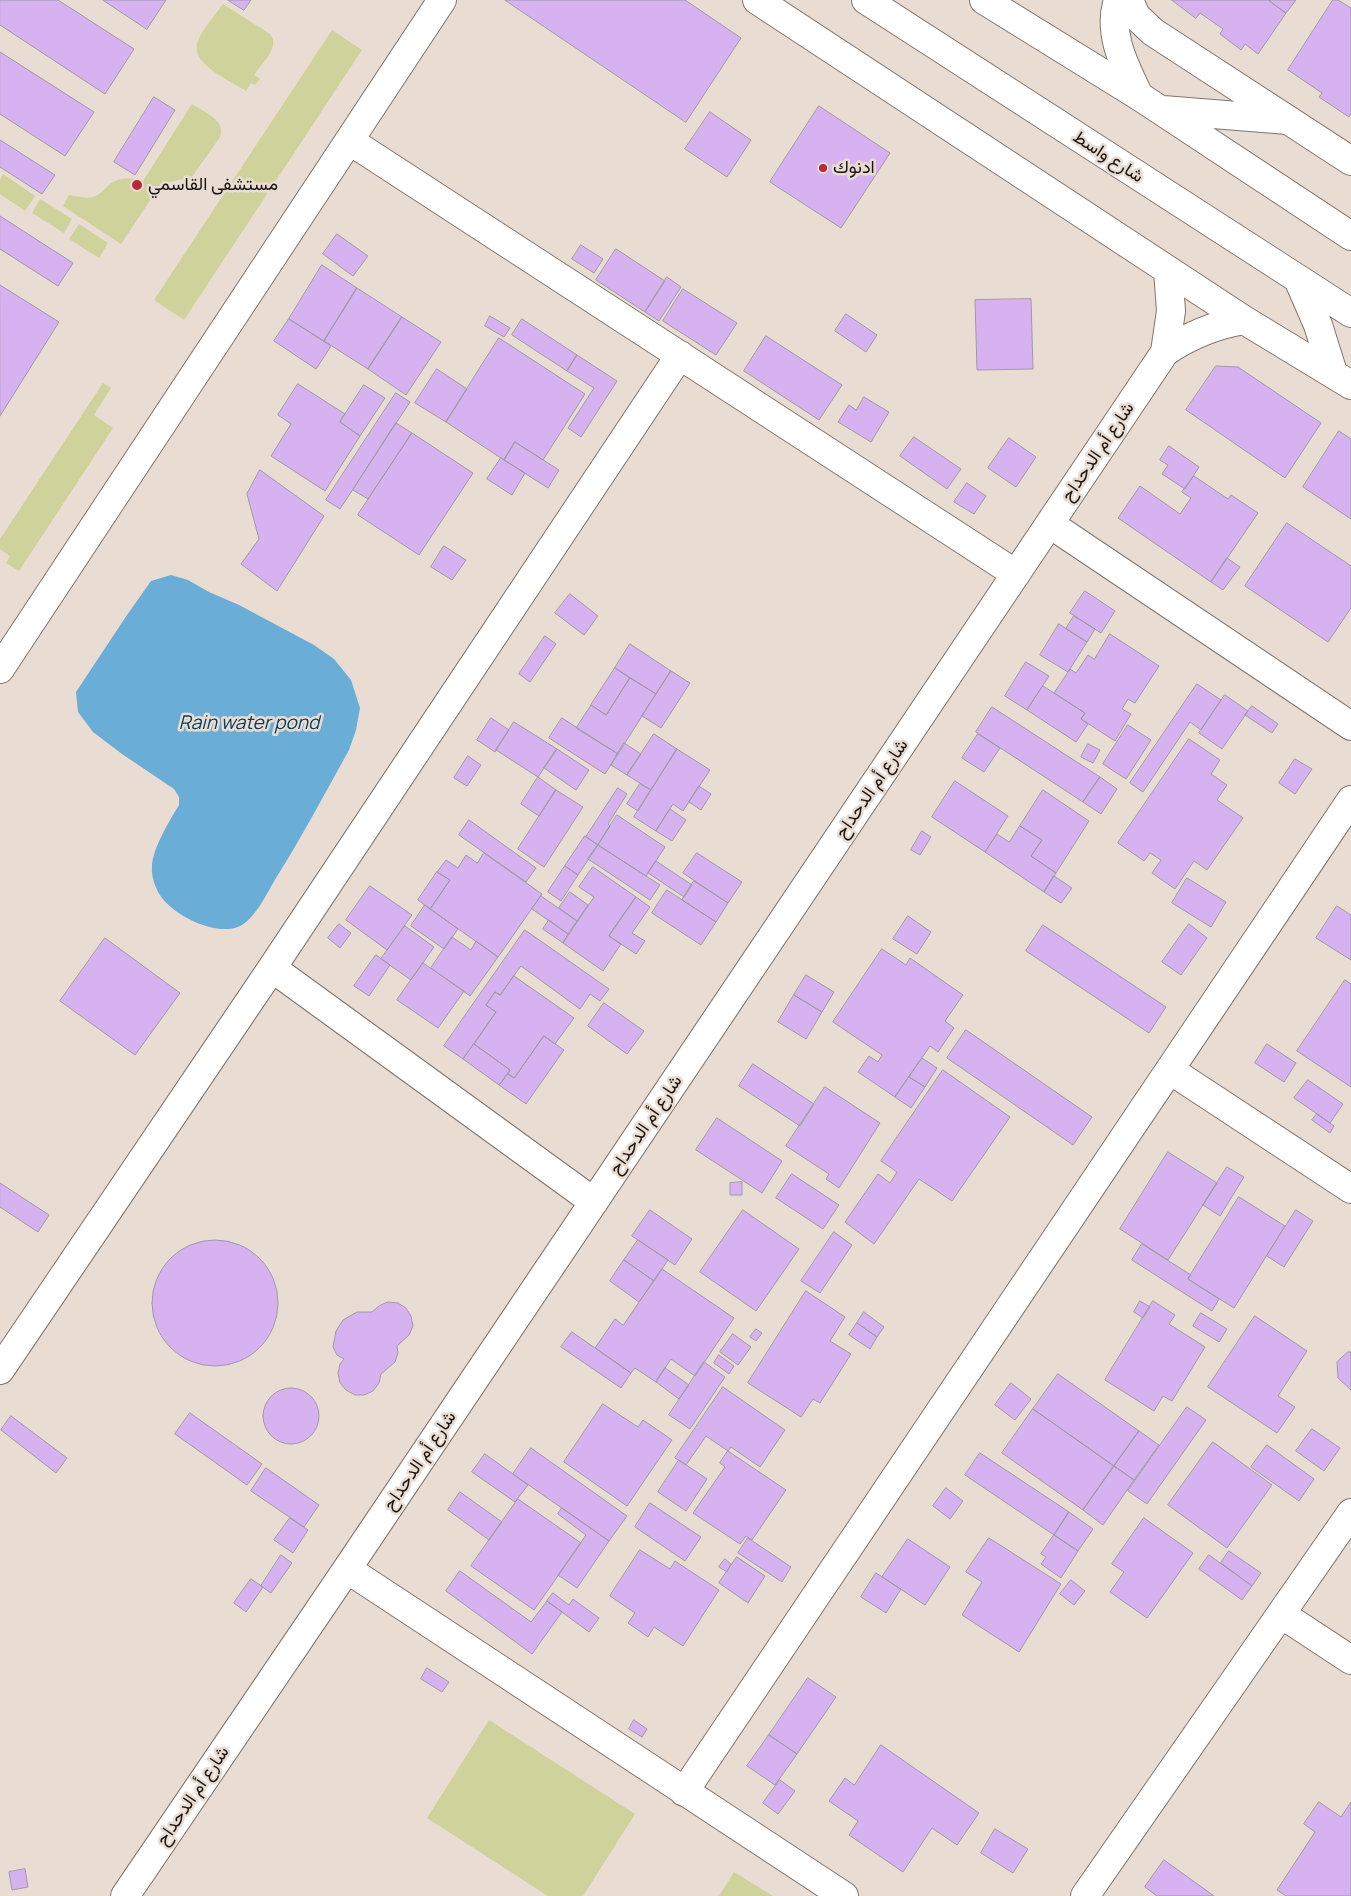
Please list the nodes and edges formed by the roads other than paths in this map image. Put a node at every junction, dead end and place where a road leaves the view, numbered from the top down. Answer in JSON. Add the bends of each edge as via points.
{"nodes":[{"id":1,"x":442,"y":0,"type":"edge"},
{"id":2,"x":757,"y":0,"type":"edge"},
{"id":3,"x":866,"y":0,"type":"edge"},
{"id":4,"x":1118,"y":0,"type":"edge"},
{"id":5,"x":1129,"y":0,"type":"edge"},
{"id":6,"x":993,"y":1,"type":"edge"},
{"id":7,"x":1150,"y":103,"type":"junction"},
{"id":8,"x":1288,"y":120,"type":"junction"},
{"id":9,"x":350,"y":141,"type":"junction"},
{"id":10,"x":1351,"y":161,"type":"edge"},
{"id":11,"x":1351,"y":236,"type":"edge"},
{"id":12,"x":1168,"y":270,"type":"junction"},
{"id":13,"x":1298,"y":279,"type":"junction"},
{"id":14,"x":1351,"y":313,"type":"edge"},
{"id":15,"x":1244,"y":320,"type":"junction"},
{"id":16,"x":1165,"y":352,"type":"junction"},
{"id":17,"x":680,"y":355,"type":"junction"},
{"id":18,"x":1342,"y":379,"type":"edge"},
{"id":19,"x":1050,"y":524,"type":"junction"},
{"id":20,"x":1016,"y":574,"type":"junction"},
{"id":21,"x":0,"y":669,"type":"edge"},
{"id":22,"x":1351,"y":726,"type":"edge"},
{"id":23,"x":1351,"y":800,"type":"edge"},
{"id":24,"x":272,"y":968,"type":"junction"},
{"id":25,"x":1170,"y":1070,"type":"junction"},
{"id":26,"x":1351,"y":1189,"type":"edge"},
{"id":27,"x":594,"y":1202,"type":"junction"},
{"id":28,"x":0,"y":1370,"type":"edge"},
{"id":29,"x":1351,"y":1513,"type":"edge"},
{"id":30,"x":347,"y":1569,"type":"junction"},
{"id":31,"x":1281,"y":1614,"type":"junction"},
{"id":32,"x":1351,"y":1660,"type":"edge"},
{"id":33,"x":684,"y":1792,"type":"junction"},
{"id":34,"x":125,"y":1896,"type":"edge"},
{"id":35,"x":844,"y":1896,"type":"edge"},
{"id":36,"x":1085,"y":1896,"type":"edge"}],
"edges":[{"from":1,"to":9,"type":"street"},
{"from":2,"to":12,"type":"street"},
{"from":3,"to":13,"type":"street","name":"شارع واسط"},
{"from":4,"to":7,"type":"street","via":[[1114,33],[1122,58]]},
{"from":5,"to":8,"type":"street","via":[[1136,16],[1153,32]]},
{"from":6,"to":7,"type":"street"},
{"from":7,"to":8,"type":"street"},
{"from":7,"to":11,"type":"street"},
{"from":8,"to":10,"type":"street"},
{"from":9,"to":17,"type":"street"},
{"from":9,"to":21,"type":"street"},
{"from":12,"to":15,"type":"street"},
{"from":12,"to":16,"type":"street","name":"شارع أم الدحداح","via":[[1171,311]]},
{"from":13,"to":14,"type":"street","name":"شارع واسط"},
{"from":13,"to":18,"type":"street"},
{"from":15,"to":16,"type":"street","name":"شارع أم الدحداح","via":[[1202,330]]},
{"from":15,"to":18,"type":"street"},
{"from":16,"to":19,"type":"street","name":"شارع أم الدحداح"},
{"from":17,"to":20,"type":"street"},
{"from":17,"to":24,"type":"street"},
{"from":19,"to":20,"type":"street","name":"شارع أم الدحداح"},
{"from":19,"to":22,"type":"street"},
{"from":20,"to":27,"type":"street","name":"شارع أم الدحداح"},
{"from":23,"to":25,"type":"street"},
{"from":24,"to":27,"type":"street"},
{"from":24,"to":28,"type":"street"},
{"from":25,"to":26,"type":"street"},
{"from":25,"to":33,"type":"street"},
{"from":27,"to":30,"type":"street","name":"شارع أم الدحداح"},
{"from":29,"to":31,"type":"street"},
{"from":30,"to":33,"type":"street"},
{"from":30,"to":34,"type":"street","name":"شارع أم الدحداح"},
{"from":31,"to":32,"type":"street"},
{"from":31,"to":36,"type":"street"},
{"from":33,"to":35,"type":"street"}]}
